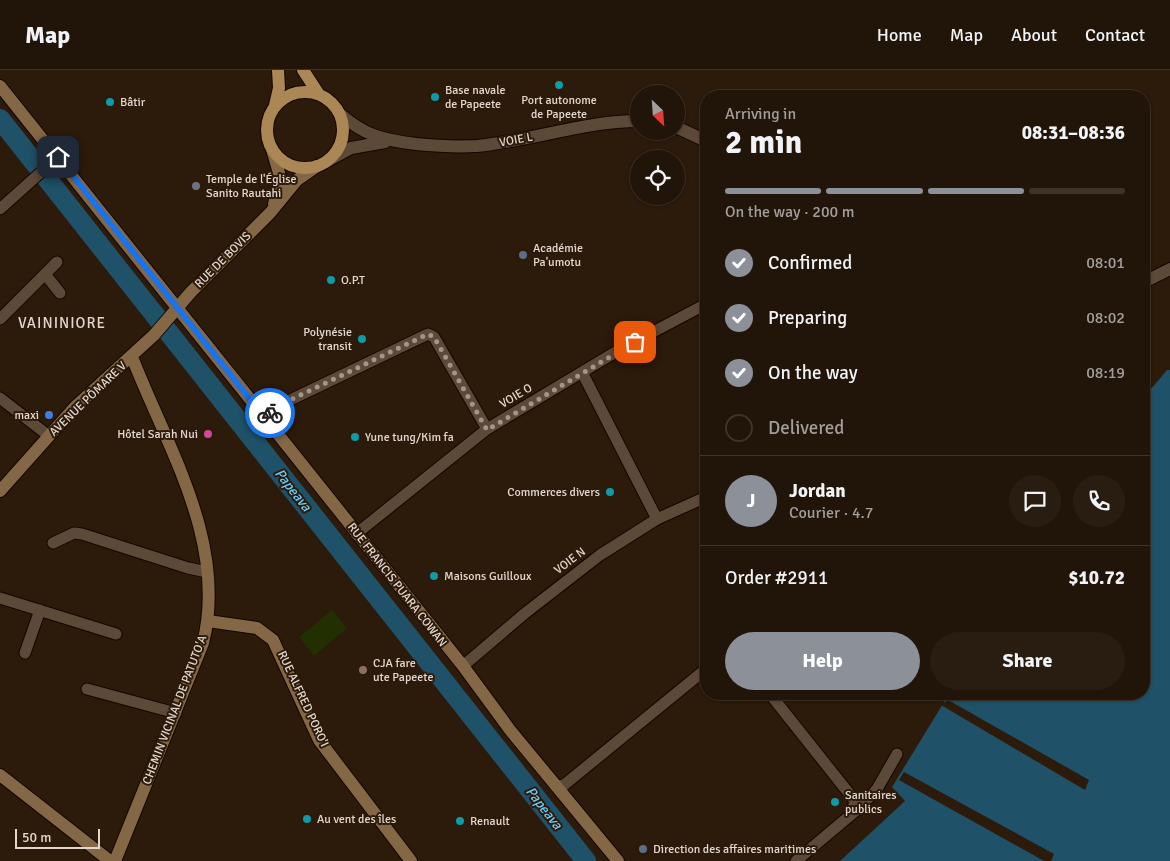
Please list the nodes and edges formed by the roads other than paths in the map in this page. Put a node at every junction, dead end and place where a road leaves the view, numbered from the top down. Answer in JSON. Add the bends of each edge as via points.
{"nodes":[{"id":1,"x":278,"y":70,"type":"edge"},
{"id":2,"x":303,"y":70,"type":"edge"},
{"id":3,"x":0,"y":86,"type":"edge"},
{"id":4,"x":318,"y":93,"type":"junction"},
{"id":5,"x":276,"y":106,"type":"junction"},
{"id":6,"x":340,"y":114,"type":"junction"},
{"id":7,"x":630,"y":122,"type":"edge"},
{"id":8,"x":685,"y":131,"type":"edge"},
{"id":9,"x":700,"y":137,"type":"edge"},
{"id":10,"x":392,"y":141,"type":"junction"},
{"id":11,"x":272,"y":150,"type":"junction"},
{"id":12,"x":58,"y":157,"type":"junction"},
{"id":13,"x":329,"y":160,"type":"junction"},
{"id":14,"x":317,"y":166,"type":"junction"},
{"id":15,"x":0,"y":208,"type":"edge"},
{"id":16,"x":270,"y":214,"type":"junction"},
{"id":17,"x":56,"y":262,"type":"dead end"},
{"id":18,"x":1170,"y":269,"type":"edge"},
{"id":19,"x":45,"y":274,"type":"junction"},
{"id":20,"x":1150,"y":279,"type":"edge"},
{"id":21,"x":60,"y":293,"type":"dead end"},
{"id":22,"x":700,"y":307,"type":"edge"},
{"id":23,"x":177,"y":308,"type":"junction"},
{"id":24,"x":0,"y":319,"type":"edge"},
{"id":25,"x":132,"y":357,"type":"junction"},
{"id":26,"x":582,"y":374,"type":"junction"},
{"id":27,"x":0,"y":398,"type":"edge"},
{"id":28,"x":264,"y":417,"type":"junction"},
{"id":29,"x":487,"y":430,"type":"junction"},
{"id":30,"x":49,"y":436,"type":"junction"},
{"id":31,"x":0,"y":491,"type":"edge"},
{"id":32,"x":700,"y":500,"type":"edge"},
{"id":33,"x":657,"y":519,"type":"junction"},
{"id":34,"x":356,"y":534,"type":"junction"},
{"id":35,"x":53,"y":543,"type":"dead end"},
{"id":36,"x":207,"y":572,"type":"junction"},
{"id":37,"x":0,"y":598,"type":"edge"},
{"id":38,"x":40,"y":610,"type":"junction"},
{"id":39,"x":208,"y":621,"type":"junction"},
{"id":40,"x":116,"y":634,"type":"dead end"},
{"id":41,"x":25,"y":653,"type":"dead end"},
{"id":42,"x":463,"y":666,"type":"junction"},
{"id":43,"x":700,"y":674,"type":"edge"},
{"id":44,"x":87,"y":689,"type":"dead end"},
{"id":45,"x":775,"y":700,"type":"edge"},
{"id":46,"x":176,"y":713,"type":"junction"},
{"id":47,"x":897,"y":754,"type":"dead end"},
{"id":48,"x":0,"y":775,"type":"edge"},
{"id":49,"x":558,"y":786,"type":"junction"},
{"id":50,"x":851,"y":816,"type":"junction"},
{"id":51,"x":110,"y":861,"type":"edge"},
{"id":52,"x":115,"y":861,"type":"edge"},
{"id":53,"x":411,"y":861,"type":"edge"},
{"id":54,"x":618,"y":861,"type":"edge"},
{"id":55,"x":796,"y":861,"type":"edge"}],
"edges":[{"from":1,"to":5,"type":"main road"},
{"from":2,"to":4,"type":"main road"},
{"from":3,"to":12,"type":"main road","name":"RUE FRANCIS PUARA COWAN"},
{"from":4,"to":5,"type":"main road","via":[[295,93]]},
{"from":4,"to":6,"type":"main road","via":[[329,99]]},
{"from":5,"to":11,"type":"main road","via":[[267,126]]},
{"from":6,"to":10,"type":"street","via":[[356,128]]},
{"from":6,"to":13,"type":"main road","via":[[344,130],[342,142]]},
{"from":7,"to":10,"type":"street","name":"VOIE L","via":[[587,126],[476,146]]},
{"from":8,"to":9,"type":"street"},
{"from":10,"to":13,"type":"street","via":[[357,146]]},
{"from":11,"to":14,"type":"main road","via":[[292,166]]},
{"from":11,"to":16,"type":"main road","name":"RUE DE BOVIS","via":[[280,180]]},
{"from":12,"to":15,"type":"street"},
{"from":12,"to":23,"type":"main road","name":"RUE FRANCIS PUARA COWAN"},
{"from":13,"to":14,"type":"main road"},
{"from":14,"to":16,"type":"main road","name":"RUE DE BOVIS","via":[[297,180]]},
{"from":16,"to":23,"type":"main road","name":"RUE DE BOVIS"},
{"from":17,"to":19,"type":"street"},
{"from":18,"to":20,"type":"street"},
{"from":19,"to":21,"type":"street"},
{"from":19,"to":24,"type":"street"},
{"from":22,"to":26,"type":"street","name":"VOIE O","via":[[619,350]]},
{"from":23,"to":25,"type":"main road","name":"AVENUE PŌMARE V"},
{"from":23,"to":28,"type":"main road","name":"RUE FRANCIS PUARA COWAN"},
{"from":25,"to":30,"type":"main road","name":"AVENUE PŌMARE V"},
{"from":25,"to":36,"type":"main road","name":"CHEMIN VICINAL DE PATUTO'A","via":[[185,482],[205,550]]},
{"from":26,"to":29,"type":"street","name":"VOIE O"},
{"from":26,"to":33,"type":"street"},
{"from":27,"to":30,"type":"street"},
{"from":28,"to":29,"type":"street","via":[[286,402],[428,334],[434,337]]},
{"from":28,"to":34,"type":"main road","name":"RUE FRANCIS PUARA COWAN"},
{"from":29,"to":34,"type":"street","name":"VOIE O"},
{"from":30,"to":31,"type":"main road","name":"AVENUE PŌMARE V"},
{"from":32,"to":33,"type":"street","name":"VOIE N"},
{"from":33,"to":42,"type":"street","name":"VOIE N","via":[[600,556]]},
{"from":34,"to":42,"type":"main road","name":"RUE FRANCIS PUARA COWAN"},
{"from":35,"to":36,"type":"street","via":[[74,533],[82,534]]},
{"from":36,"to":39,"type":"main road","name":"CHEMIN VICINAL DE PATUTO'A","via":[[210,586]]},
{"from":37,"to":38,"type":"street"},
{"from":38,"to":40,"type":"street"},
{"from":38,"to":41,"type":"street"},
{"from":39,"to":46,"type":"main road","name":"CHEMIN VICINAL DE PATUTO'A","via":[[203,643]]},
{"from":39,"to":53,"type":"main road","name":"RUE ALFRED PORO'I","via":[[254,627],[273,640],[319,740]]},
{"from":42,"to":49,"type":"main road","name":"RUE FRANCIS PUARA COWAN","via":[[510,730]]},
{"from":43,"to":49,"type":"street","via":[[564,785]]},
{"from":44,"to":46,"type":"street"},
{"from":45,"to":50,"type":"street","via":[[855,801]]},
{"from":46,"to":52,"type":"main road","name":"CHEMIN VICINAL DE PATUTO'A"},
{"from":47,"to":50,"type":"street","via":[[876,789]]},
{"from":48,"to":51,"type":"main road"},
{"from":49,"to":54,"type":"main road","name":"RUE FRANCIS PUARA COWAN"},
{"from":50,"to":55,"type":"street"}]}
